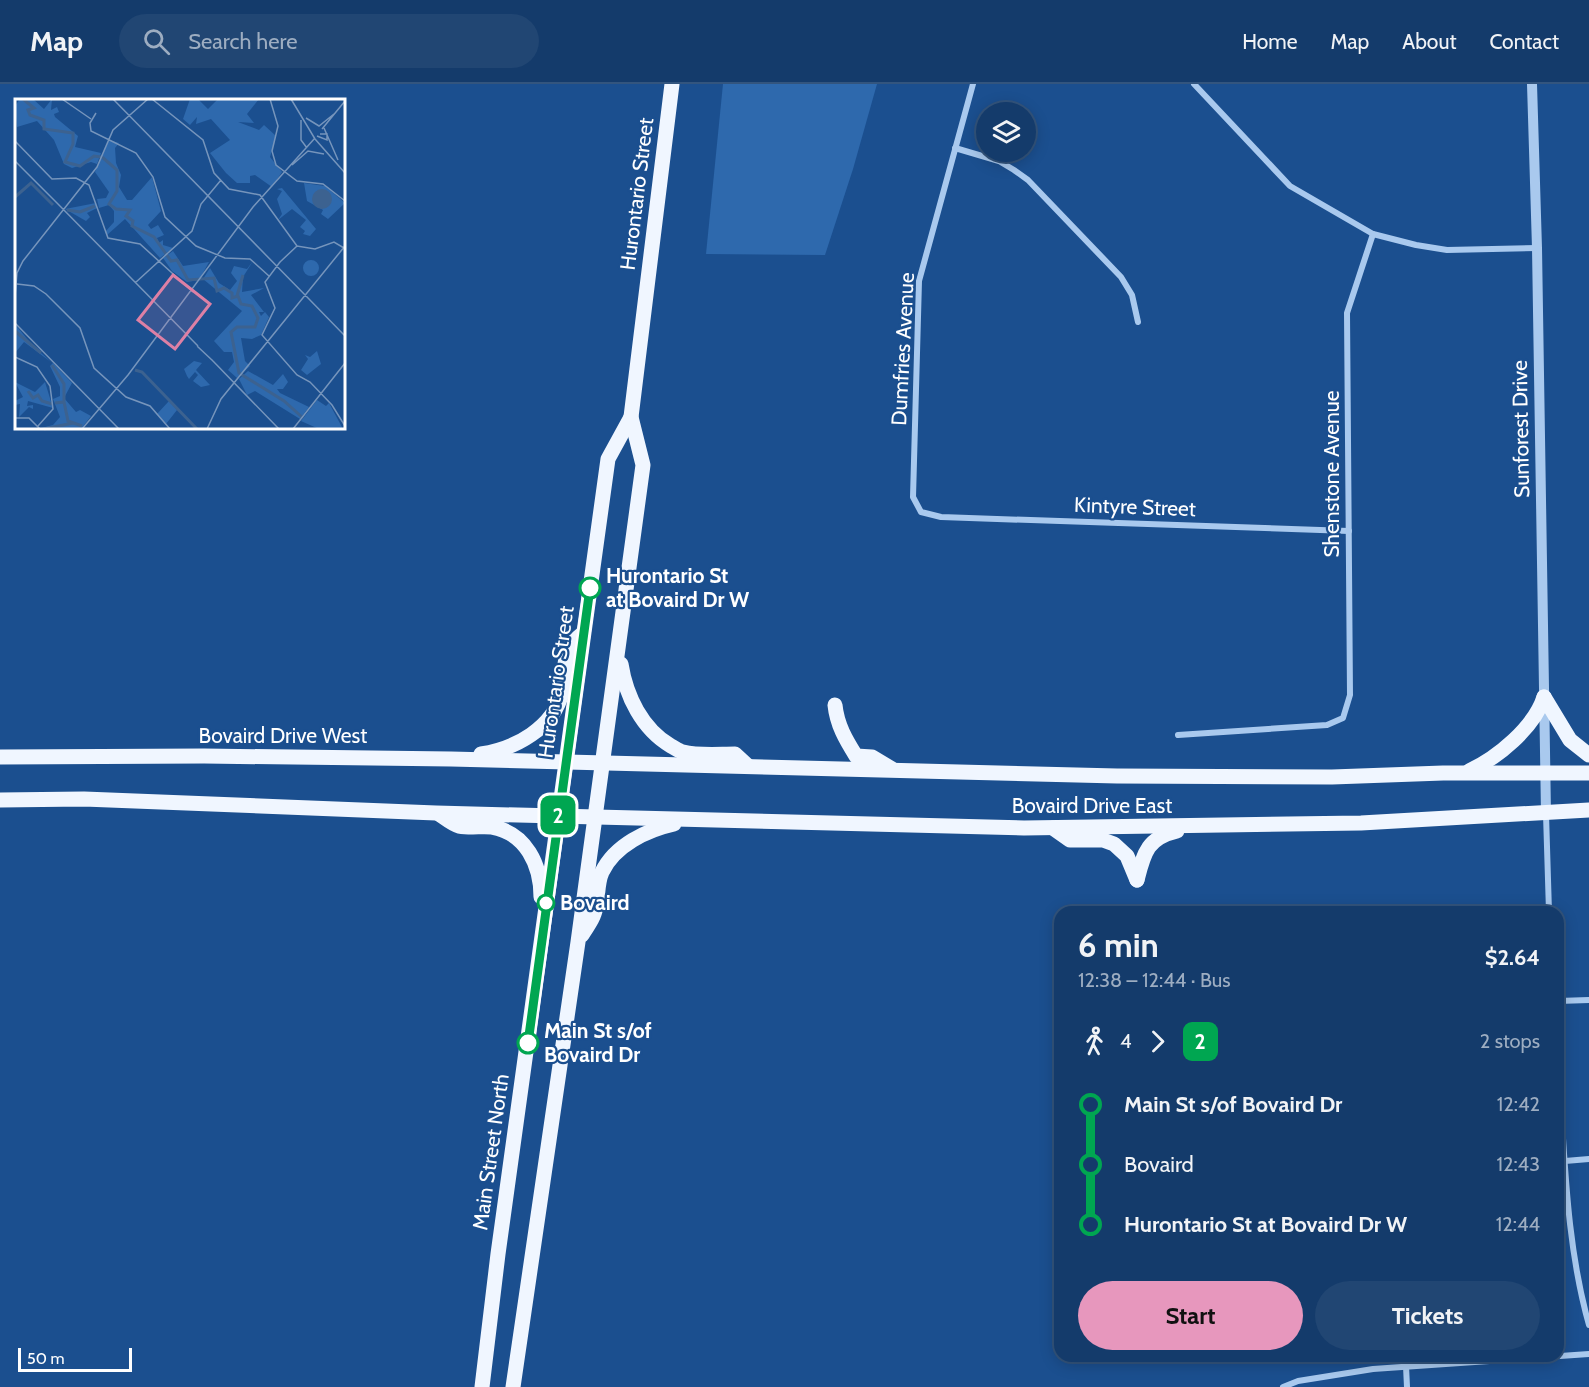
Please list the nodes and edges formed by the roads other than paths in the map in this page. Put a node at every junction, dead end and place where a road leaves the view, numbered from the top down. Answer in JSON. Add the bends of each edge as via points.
{"nodes":[{"id":1,"x":672,"y":84,"type":"edge"},
{"id":2,"x":973,"y":84,"type":"edge"},
{"id":3,"x":1194,"y":84,"type":"edge"},
{"id":4,"x":1532,"y":84,"type":"edge"},
{"id":5,"x":955,"y":148,"type":"junction"},
{"id":6,"x":1374,"y":234,"type":"junction"},
{"id":7,"x":1537,"y":248,"type":"junction"},
{"id":8,"x":1138,"y":322,"type":"dead end"},
{"id":9,"x":631,"y":417,"type":"junction"},
{"id":10,"x":921,"y":512,"type":"joint"},
{"id":11,"x":1349,"y":531,"type":"junction"},
{"id":12,"x":583,"y":633,"type":"junction"},
{"id":13,"x":619,"y":648,"type":"junction"},
{"id":14,"x":1544,"y":698,"type":"junction"},
{"id":15,"x":835,"y":705,"type":"dead end"},
{"id":16,"x":1178,"y":735,"type":"dead end"},
{"id":17,"x":1589,"y":755,"type":"edge"},
{"id":18,"x":0,"y":758,"type":"edge"},
{"id":19,"x":451,"y":759,"type":"junction"},
{"id":20,"x":566,"y":761,"type":"junction"},
{"id":21,"x":603,"y":762,"type":"junction"},
{"id":22,"x":748,"y":766,"type":"junction"},
{"id":23,"x":895,"y":770,"type":"junction"},
{"id":24,"x":1589,"y":773,"type":"edge"},
{"id":25,"x":1463,"y":774,"type":"junction"},
{"id":26,"x":1545,"y":774,"type":"junction"},
{"id":27,"x":0,"y":800,"type":"edge"},
{"id":28,"x":1589,"y":810,"type":"edge"},
{"id":29,"x":436,"y":813,"type":"junction"},
{"id":30,"x":1546,"y":814,"type":"junction"},
{"id":31,"x":558,"y":816,"type":"junction"},
{"id":32,"x":595,"y":817,"type":"junction"},
{"id":33,"x":696,"y":820,"type":"junction"},
{"id":34,"x":1216,"y":826,"type":"junction"},
{"id":35,"x":1053,"y":828,"type":"junction"},
{"id":36,"x":1549,"y":906,"type":"edge"},
{"id":37,"x":542,"y":937,"type":"junction"},
{"id":38,"x":578,"y":942,"type":"junction"},
{"id":39,"x":1589,"y":1000,"type":"edge"},
{"id":40,"x":1564,"y":1001,"type":"edge"},
{"id":41,"x":1564,"y":1147,"type":"edge"},
{"id":42,"x":1589,"y":1159,"type":"edge"},
{"id":43,"x":1565,"y":1161,"type":"junction"},
{"id":44,"x":1589,"y":1325,"type":"edge"},
{"id":45,"x":1589,"y":1354,"type":"edge"},
{"id":46,"x":1564,"y":1356,"type":"edge"},
{"id":47,"x":1467,"y":1362,"type":"edge"},
{"id":48,"x":1406,"y":1366,"type":"junction"},
{"id":49,"x":482,"y":1387,"type":"edge"},
{"id":50,"x":513,"y":1387,"type":"edge"},
{"id":51,"x":1283,"y":1387,"type":"edge"},
{"id":52,"x":1407,"y":1387,"type":"edge"}],
"edges":[{"from":1,"to":9,"type":"main road","name":"Hurontario Street"},
{"from":2,"to":5,"type":"street","name":"Dumfries Avenue"},
{"from":3,"to":6,"type":"street","via":[[1290,186]]},
{"from":4,"to":7,"type":"street","name":"Sunforest Drive"},
{"from":5,"to":8,"type":"street","via":[[999,161],[1028,180],[1121,277],[1132,295]]},
{"from":5,"to":10,"type":"street","name":"Dumfries Avenue","via":[[919,281],[913,497]]},
{"from":6,"to":7,"type":"street","via":[[1447,250]]},
{"from":6,"to":11,"type":"street","name":"Shenstone Avenue","via":[[1347,313]]},
{"from":7,"to":14,"type":"street","name":"Sunforest Drive"},
{"from":9,"to":12,"type":"main road","name":"Hurontario Street","via":[[608,459]]},
{"from":9,"to":13,"type":"main road","name":"Hurontario Street","via":[[643,465]]},
{"from":10,"to":11,"type":"street","name":"Kintyre Street","via":[[941,517]]},
{"from":11,"to":16,"type":"street","name":"Shenstone Avenue","via":[[1350,695],[1343,718],[1327,725]]},
{"from":12,"to":19,"type":"main road","via":[[568,647],[561,694],[555,711],[542,726],[514,745]]},
{"from":12,"to":20,"type":"main road","name":"Hurontario Street"},
{"from":13,"to":21,"type":"main road","name":"Hurontario Street"},
{"from":13,"to":22,"type":"main road","via":[[631,698],[650,729],[682,752],[735,754]]},
{"from":14,"to":17,"type":"main road","via":[[1570,740]]},
{"from":14,"to":25,"type":"main road","via":[[1531,720],[1500,753]]},
{"from":14,"to":26,"type":"street","name":"Sunforest Drive"},
{"from":15,"to":23,"type":"main road","via":[[842,734],[856,756],[872,757]]},
{"from":18,"to":19,"type":"main road","name":"Bovaird Drive West"},
{"from":19,"to":20,"type":"main road","name":"Bovaird Drive West"},
{"from":20,"to":21,"type":"main road","name":"Bovaird Drive West"},
{"from":20,"to":31,"type":"main road","name":"Hurontario Street"},
{"from":21,"to":22,"type":"main road","name":"Bovaird Drive East"},
{"from":21,"to":32,"type":"main road","name":"Hurontario Street"},
{"from":22,"to":23,"type":"main road","name":"Bovaird Drive East"},
{"from":23,"to":25,"type":"main road","name":"Bovaird Drive East","via":[[1165,776]]},
{"from":24,"to":26,"type":"main road","name":"Bovaird Drive East"},
{"from":25,"to":26,"type":"main road","name":"Bovaird Drive East"},
{"from":26,"to":30,"type":"street","name":"Sunforest Drive"},
{"from":27,"to":29,"type":"main road","via":[[84,799]]},
{"from":28,"to":30,"type":"main road","name":"Bovaird Drive East"},
{"from":29,"to":31,"type":"main road"},
{"from":29,"to":37,"type":"main road","via":[[459,825],[510,832],[528,850],[541,883]]},
{"from":30,"to":34,"type":"main road","name":"Bovaird Drive East"},
{"from":30,"to":36,"type":"street"},
{"from":31,"to":32,"type":"main road","name":"Bovaird Drive East"},
{"from":31,"to":37,"type":"main road","name":"Main Street North"},
{"from":32,"to":33,"type":"main road","name":"Bovaird Drive East"},
{"from":32,"to":38,"type":"main road"},
{"from":33,"to":35,"type":"main road","name":"Bovaird Drive East"},
{"from":33,"to":38,"type":"main road","via":[[647,832],[614,856],[601,873],[594,914]]},
{"from":34,"to":35,"type":"main road","name":"Bovaird Drive East"},
{"from":34,"to":35,"type":"main road","via":[[1161,835],[1142,859],[1137,880],[1127,856],[1114,844],[1070,840]]},
{"from":37,"to":49,"type":"main road","name":"Main Street North"},
{"from":38,"to":50,"type":"main road"},
{"from":39,"to":40,"type":"street"},
{"from":41,"to":43,"type":"street"},
{"from":42,"to":43,"type":"street"},
{"from":43,"to":44,"type":"street","via":[[1571,1238]]},
{"from":45,"to":46,"type":"street"},
{"from":47,"to":48,"type":"street"},
{"from":48,"to":51,"type":"street","via":[[1336,1373]]},
{"from":48,"to":52,"type":"street"}]}
